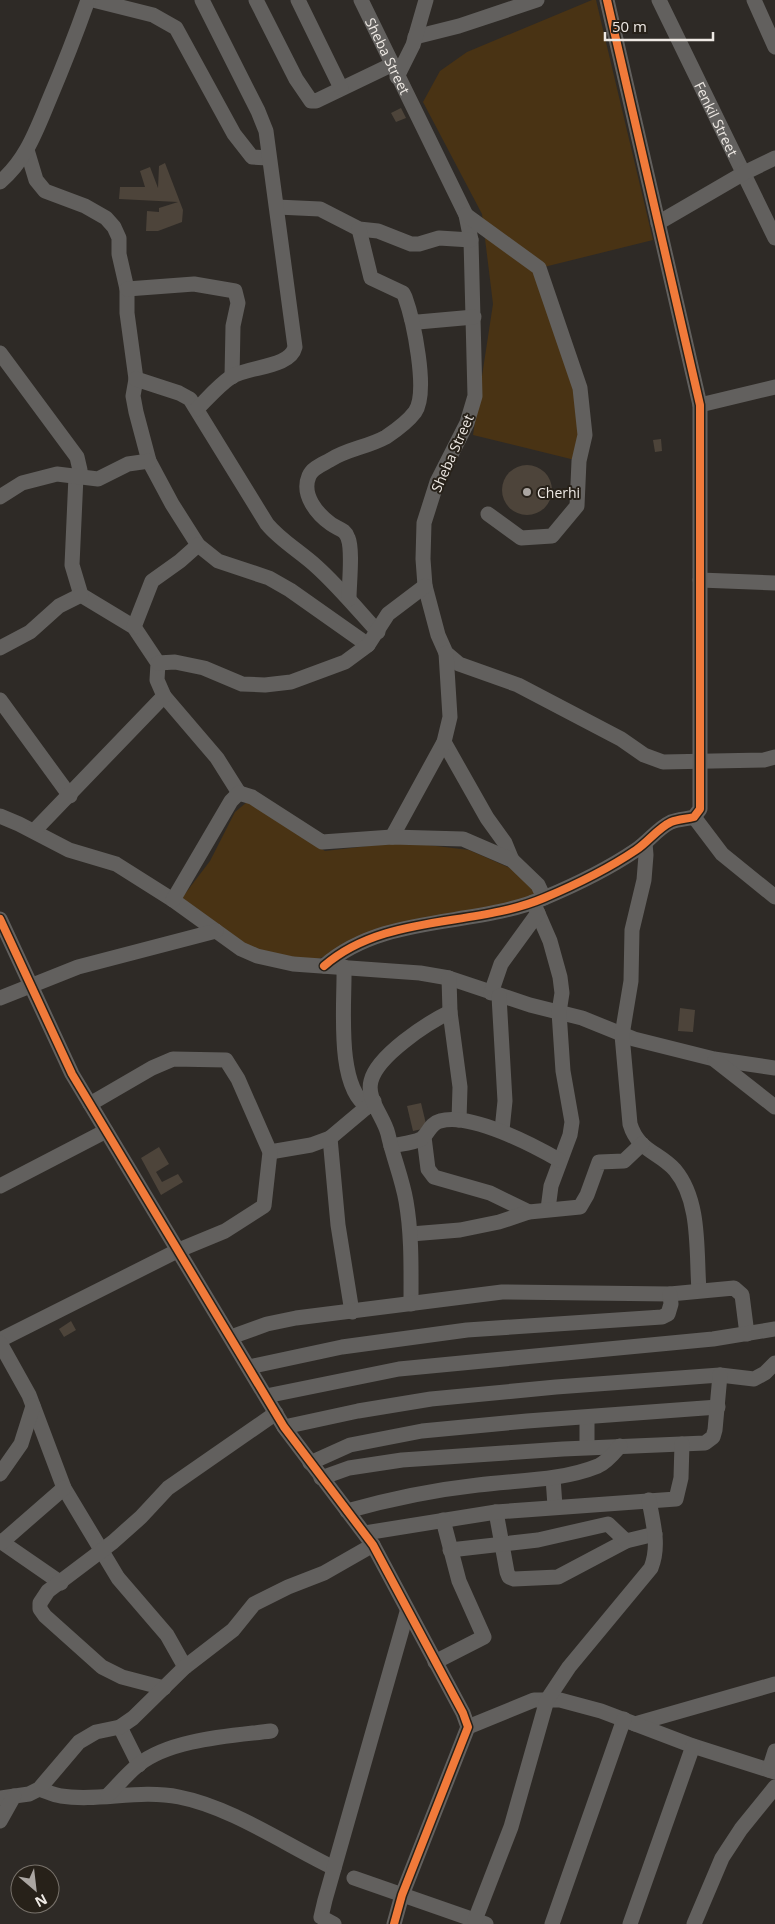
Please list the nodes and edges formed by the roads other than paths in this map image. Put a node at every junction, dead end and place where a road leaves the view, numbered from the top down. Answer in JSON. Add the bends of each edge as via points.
{"nodes":[{"id":1,"x":88,"y":0,"type":"edge"},
{"id":2,"x":93,"y":0,"type":"edge"},
{"id":3,"x":202,"y":0,"type":"edge"},
{"id":4,"x":256,"y":0,"type":"edge"},
{"id":5,"x":298,"y":0,"type":"edge"},
{"id":6,"x":361,"y":0,"type":"edge"},
{"id":7,"x":426,"y":0,"type":"edge"},
{"id":8,"x":537,"y":0,"type":"edge"},
{"id":9,"x":607,"y":0,"type":"edge"},
{"id":10,"x":659,"y":0,"type":"edge"},
{"id":11,"x":754,"y":0,"type":"edge"},
{"id":12,"x":415,"y":37,"type":"junction"},
{"id":13,"x":775,"y":47,"type":"edge"},
{"id":14,"x":394,"y":71,"type":"junction"},
{"id":15,"x":341,"y":88,"type":"junction"},
{"id":16,"x":27,"y":150,"type":"junction"},
{"id":17,"x":268,"y":158,"type":"junction"},
{"id":18,"x":775,"y":158,"type":"edge"},
{"id":19,"x":744,"y":172,"type":"junction"},
{"id":20,"x":0,"y":182,"type":"edge"},
{"id":21,"x":277,"y":207,"type":"junction"},
{"id":22,"x":466,"y":214,"type":"junction"},
{"id":23,"x":658,"y":223,"type":"junction"},
{"id":24,"x":359,"y":229,"type":"junction"},
{"id":25,"x":775,"y":238,"type":"edge"},
{"id":26,"x":471,"y":240,"type":"junction"},
{"id":27,"x":127,"y":290,"type":"junction"},
{"id":28,"x":474,"y":317,"type":"junction"},
{"id":29,"x":412,"y":320,"type":"junction"},
{"id":30,"x":0,"y":353,"type":"edge"},
{"id":31,"x":232,"y":377,"type":"junction"},
{"id":32,"x":136,"y":379,"type":"junction"},
{"id":33,"x":775,"y":387,"type":"edge"},
{"id":34,"x":700,"y":405,"type":"junction"},
{"id":35,"x":197,"y":409,"type":"junction"},
{"id":36,"x":149,"y":461,"type":"junction"},
{"id":37,"x":76,"y":476,"type":"junction"},
{"id":38,"x":0,"y":497,"type":"edge"},
{"id":39,"x":488,"y":514,"type":"dead end"},
{"id":40,"x":198,"y":545,"type":"junction"},
{"id":41,"x":700,"y":580,"type":"junction"},
{"id":42,"x":775,"y":583,"type":"edge"},
{"id":43,"x":425,"y":586,"type":"junction"},
{"id":44,"x":81,"y":595,"type":"junction"},
{"id":45,"x":350,"y":599,"type":"junction"},
{"id":46,"x":134,"y":627,"type":"junction"},
{"id":47,"x":378,"y":632,"type":"junction"},
{"id":48,"x":368,"y":646,"type":"junction"},
{"id":49,"x":0,"y":648,"type":"edge"},
{"id":50,"x":446,"y":653,"type":"junction"},
{"id":51,"x":158,"y":663,"type":"junction"},
{"id":52,"x":164,"y":696,"type":"junction"},
{"id":53,"x":0,"y":700,"type":"edge"},
{"id":54,"x":444,"y":742,"type":"junction"},
{"id":55,"x":775,"y":757,"type":"edge"},
{"id":56,"x":699,"y":763,"type":"junction"},
{"id":57,"x":239,"y":793,"type":"junction"},
{"id":58,"x":70,"y":796,"type":"junction"},
{"id":59,"x":0,"y":816,"type":"edge"},
{"id":60,"x":694,"y":817,"type":"junction"},
{"id":61,"x":34,"y":831,"type":"junction"},
{"id":62,"x":392,"y":836,"type":"junction"},
{"id":63,"x":645,"y":843,"type":"junction"},
{"id":64,"x":512,"y":860,"type":"junction"},
{"id":65,"x":775,"y":897,"type":"edge"},
{"id":66,"x":173,"y":900,"type":"junction"},
{"id":67,"x":538,"y":904,"type":"junction"},
{"id":68,"x":0,"y":919,"type":"edge"},
{"id":69,"x":216,"y":932,"type":"junction"},
{"id":70,"x":324,"y":966,"type":"junction"},
{"id":71,"x":344,"y":967,"type":"junction"},
{"id":72,"x":449,"y":978,"type":"junction"},
{"id":73,"x":30,"y":985,"type":"junction"},
{"id":74,"x":495,"y":995,"type":"junction"},
{"id":75,"x":0,"y":998,"type":"edge"},
{"id":76,"x":450,"y":1012,"type":"junction"},
{"id":77,"x":558,"y":1012,"type":"junction"},
{"id":78,"x":622,"y":1035,"type":"junction"},
{"id":79,"x":714,"y":1059,"type":"junction"},
{"id":80,"x":775,"y":1068,"type":"edge"},
{"id":81,"x":90,"y":1104,"type":"junction"},
{"id":82,"x":371,"y":1104,"type":"junction"},
{"id":83,"x":775,"y":1107,"type":"edge"},
{"id":84,"x":459,"y":1120,"type":"junction"},
{"id":85,"x":502,"y":1130,"type":"junction"},
{"id":86,"x":106,"y":1131,"type":"junction"},
{"id":87,"x":424,"y":1137,"type":"junction"},
{"id":88,"x":330,"y":1138,"type":"junction"},
{"id":89,"x":642,"y":1144,"type":"junction"},
{"id":90,"x":391,"y":1146,"type":"junction"},
{"id":91,"x":270,"y":1152,"type":"junction"},
{"id":92,"x":559,"y":1160,"type":"junction"},
{"id":93,"x":0,"y":1186,"type":"edge"},
{"id":94,"x":548,"y":1209,"type":"junction"},
{"id":95,"x":529,"y":1212,"type":"junction"},
{"id":96,"x":410,"y":1234,"type":"junction"},
{"id":97,"x":178,"y":1250,"type":"junction"},
{"id":98,"x":699,"y":1290,"type":"junction"},
{"id":99,"x":670,"y":1294,"type":"junction"},
{"id":100,"x":411,"y":1304,"type":"junction"},
{"id":101,"x":352,"y":1312,"type":"junction"},
{"id":102,"x":775,"y":1329,"type":"edge"},
{"id":103,"x":747,"y":1334,"type":"junction"},
{"id":104,"x":231,"y":1337,"type":"junction"},
{"id":105,"x":0,"y":1342,"type":"edge"},
{"id":106,"x":775,"y":1363,"type":"edge"},
{"id":107,"x":249,"y":1368,"type":"junction"},
{"id":108,"x":720,"y":1375,"type":"junction"},
{"id":109,"x":266,"y":1396,"type":"junction"},
{"id":110,"x":33,"y":1406,"type":"junction"},
{"id":111,"x":718,"y":1407,"type":"junction"},
{"id":112,"x":276,"y":1413,"type":"junction"},
{"id":113,"x":587,"y":1418,"type":"junction"},
{"id":114,"x":284,"y":1427,"type":"junction"},
{"id":115,"x":682,"y":1444,"type":"junction"},
{"id":116,"x":620,"y":1446,"type":"junction"},
{"id":117,"x":587,"y":1447,"type":"junction"},
{"id":118,"x":310,"y":1463,"type":"junction"},
{"id":119,"x":0,"y":1474,"type":"edge"},
{"id":120,"x":321,"y":1478,"type":"junction"},
{"id":121,"x":553,"y":1478,"type":"junction"},
{"id":122,"x":64,"y":1488,"type":"junction"},
{"id":123,"x":649,"y":1500,"type":"junction"},
{"id":124,"x":555,"y":1506,"type":"junction"},
{"id":125,"x":347,"y":1511,"type":"junction"},
{"id":126,"x":496,"y":1512,"type":"junction"},
{"id":127,"x":443,"y":1520,"type":"junction"},
{"id":128,"x":655,"y":1534,"type":"junction"},
{"id":129,"x":369,"y":1539,"type":"junction"},
{"id":130,"x":1,"y":1542,"type":"edge"},
{"id":131,"x":626,"y":1542,"type":"junction"},
{"id":132,"x":503,"y":1544,"type":"junction"},
{"id":133,"x":450,"y":1550,"type":"junction"},
{"id":134,"x":102,"y":1551,"type":"junction"},
{"id":135,"x":61,"y":1583,"type":"junction"},
{"id":136,"x":407,"y":1612,"type":"junction"},
{"id":137,"x":435,"y":1662,"type":"junction"},
{"id":138,"x":186,"y":1667,"type":"junction"},
{"id":139,"x":775,"y":1684,"type":"edge"},
{"id":140,"x":164,"y":1688,"type":"junction"},
{"id":141,"x":547,"y":1700,"type":"junction"},
{"id":142,"x":630,"y":1722,"type":"junction"},
{"id":143,"x":120,"y":1727,"type":"junction"},
{"id":144,"x":468,"y":1727,"type":"junction"},
{"id":145,"x":271,"y":1731,"type":"dead end"},
{"id":146,"x":693,"y":1746,"type":"junction"},
{"id":147,"x":775,"y":1751,"type":"edge"},
{"id":148,"x":138,"y":1765,"type":"junction"},
{"id":149,"x":772,"y":1771,"type":"edge"},
{"id":150,"x":775,"y":1786,"type":"edge"},
{"id":151,"x":39,"y":1789,"type":"junction"},
{"id":152,"x":5,"y":1794,"type":"edge"},
{"id":153,"x":108,"y":1795,"type":"junction"},
{"id":154,"x":0,"y":1821,"type":"edge"},
{"id":155,"x":334,"y":1868,"type":"junction"},
{"id":156,"x":354,"y":1878,"type":"dead end"},
{"id":157,"x":402,"y":1895,"type":"junction"},
{"id":158,"x":325,"y":1922,"type":"edge"},
{"id":159,"x":480,"y":1922,"type":"edge"},
{"id":160,"x":394,"y":1924,"type":"edge"},
{"id":161,"x":552,"y":1924,"type":"edge"},
{"id":162,"x":630,"y":1924,"type":"edge"},
{"id":163,"x":694,"y":1924,"type":"edge"}],
"edges":[{"from":1,"to":16,"type":"street"},
{"from":2,"to":17,"type":"street","via":[[153,15],[176,28],[234,134],[252,156]]},
{"from":3,"to":17,"type":"street","via":[[258,111],[266,131]]},
{"from":4,"to":15,"type":"street","via":[[296,79],[311,101]]},
{"from":5,"to":15,"type":"street"},
{"from":6,"to":14,"type":"street","name":"Sheba Street"},
{"from":7,"to":12,"type":"street"},
{"from":8,"to":12,"type":"street"},
{"from":9,"to":23,"type":"street"},
{"from":10,"to":19,"type":"street","name":"Fenkil Street"},
{"from":11,"to":13,"type":"street"},
{"from":12,"to":14,"type":"street"},
{"from":14,"to":15,"type":"street"},
{"from":14,"to":22,"type":"street","name":"Sheba Street"},
{"from":16,"to":20,"type":"street"},
{"from":16,"to":27,"type":"street","via":[[36,180],[45,191],[85,206],[106,218],[114,227],[119,238]]},
{"from":17,"to":21,"type":"street"},
{"from":18,"to":19,"type":"street"},
{"from":19,"to":23,"type":"street"},
{"from":19,"to":25,"type":"street","name":"Fenkil Street"},
{"from":21,"to":24,"type":"street","via":[[320,209]]},
{"from":21,"to":31,"type":"street","via":[[294,325],[294,355]]},
{"from":22,"to":26,"type":"street","name":"Sheba Street"},
{"from":22,"to":39,"type":"street","via":[[540,268],[580,388],[585,435],[579,461],[577,506],[552,536],[521,538]]},
{"from":23,"to":34,"type":"street"},
{"from":24,"to":26,"type":"street","via":[[378,231],[411,244],[439,238]]},
{"from":24,"to":29,"type":"street","via":[[371,278],[403,294]]},
{"from":26,"to":28,"type":"street","name":"Sheba Street"},
{"from":27,"to":31,"type":"street","via":[[194,284],[235,291],[238,302],[233,326]]},
{"from":27,"to":32,"type":"street"},
{"from":28,"to":29,"type":"street"},
{"from":28,"to":43,"type":"street","name":"Sheba Street","via":[[474,396],[467,423],[437,482],[424,523]]},
{"from":29,"to":45,"type":"street","via":[[420,384],[415,412],[387,436],[339,454],[314,469],[309,476],[308,496],[318,514],[348,536]]},
{"from":30,"to":37,"type":"street","via":[[77,457],[80,470]]},
{"from":31,"to":35,"type":"street"},
{"from":32,"to":35,"type":"street","via":[[190,398]]},
{"from":32,"to":36,"type":"street","via":[[133,396]]},
{"from":33,"to":34,"type":"street"},
{"from":34,"to":41,"type":"street"},
{"from":35,"to":45,"type":"street","via":[[271,529],[316,565]]},
{"from":36,"to":37,"type":"street","via":[[123,466],[104,478]]},
{"from":36,"to":40,"type":"street"},
{"from":37,"to":38,"type":"street","via":[[57,474],[22,483]]},
{"from":37,"to":44,"type":"street","via":[[72,565]]},
{"from":40,"to":46,"type":"street","via":[[152,581]]},
{"from":40,"to":48,"type":"street","via":[[218,561],[269,578],[290,590]]},
{"from":41,"to":42,"type":"street"},
{"from":41,"to":56,"type":"street"},
{"from":43,"to":47,"type":"street","via":[[388,614]]},
{"from":43,"to":50,"type":"street","name":"Sheba Street"},
{"from":44,"to":46,"type":"street"},
{"from":44,"to":49,"type":"street","via":[[59,606],[30,632]]},
{"from":45,"to":47,"type":"street"},
{"from":46,"to":51,"type":"street"},
{"from":47,"to":48,"type":"street"},
{"from":48,"to":51,"type":"street","via":[[345,662],[291,682],[265,685],[242,684],[204,668],[185,664]]},
{"from":50,"to":54,"type":"street","name":"Sheba Street","via":[[450,717]]},
{"from":50,"to":56,"type":"street","via":[[460,664],[518,685],[621,739],[644,755],[664,762]]},
{"from":51,"to":52,"type":"street","via":[[157,680]]},
{"from":52,"to":57,"type":"street","via":[[216,758]]},
{"from":52,"to":58,"type":"street"},
{"from":53,"to":58,"type":"street"},
{"from":54,"to":62,"type":"street","name":"Sheba Street"},
{"from":54,"to":64,"type":"street"},
{"from":55,"to":56,"type":"street"},
{"from":56,"to":60,"type":"street","via":[[700,809]]},
{"from":57,"to":62,"type":"street","via":[[252,797],[322,842]]},
{"from":57,"to":66,"type":"street","via":[[231,801]]},
{"from":58,"to":61,"type":"street"},
{"from":59,"to":61,"type":"street"},
{"from":60,"to":63,"type":"street","via":[[671,822]]},
{"from":60,"to":65,"type":"street","via":[[722,854]]},
{"from":61,"to":66,"type":"street","via":[[69,850],[116,864]]},
{"from":62,"to":64,"type":"street","via":[[463,839]]},
{"from":63,"to":67,"type":"street"},
{"from":63,"to":78,"type":"street","via":[[644,880],[632,930],[631,981]]},
{"from":64,"to":67,"type":"street","via":[[538,885]]},
{"from":66,"to":69,"type":"street"},
{"from":67,"to":70,"type":"street","via":[[403,928],[358,943]]},
{"from":67,"to":74,"type":"street","via":[[501,964]]},
{"from":67,"to":77,"type":"street","via":[[560,977],[562,993]]},
{"from":68,"to":73,"type":"street"},
{"from":69,"to":70,"type":"street","via":[[257,956],[293,964]]},
{"from":69,"to":73,"type":"street","via":[[78,967]]},
{"from":70,"to":71,"type":"street"},
{"from":71,"to":72,"type":"street"},
{"from":71,"to":82,"type":"street","via":[[343,1040],[350,1081],[359,1101]]},
{"from":72,"to":74,"type":"street"},
{"from":72,"to":76,"type":"street"},
{"from":73,"to":75,"type":"street"},
{"from":73,"to":81,"type":"street","via":[[72,1074]]},
{"from":74,"to":77,"type":"street"},
{"from":74,"to":85,"type":"street","via":[[505,1110]]},
{"from":76,"to":82,"type":"street","via":[[428,1022],[398,1046],[382,1064],[371,1078]]},
{"from":76,"to":84,"type":"street","via":[[460,1087]]},
{"from":77,"to":78,"type":"street"},
{"from":77,"to":92,"type":"street","via":[[572,1122],[570,1136]]},
{"from":78,"to":79,"type":"street"},
{"from":78,"to":89,"type":"street","via":[[630,1124]]},
{"from":79,"to":80,"type":"street"},
{"from":79,"to":83,"type":"street"},
{"from":81,"to":86,"type":"street"},
{"from":81,"to":91,"type":"street","via":[[173,1059],[226,1060],[238,1079]]},
{"from":82,"to":88,"type":"street"},
{"from":82,"to":90,"type":"street","via":[[386,1122]]},
{"from":84,"to":85,"type":"street"},
{"from":84,"to":87,"type":"street","via":[[435,1122]]},
{"from":85,"to":92,"type":"street"},
{"from":86,"to":93,"type":"street"},
{"from":86,"to":97,"type":"street"},
{"from":87,"to":90,"type":"street"},
{"from":87,"to":95,"type":"street","via":[[428,1169],[434,1177],[490,1193]]},
{"from":88,"to":91,"type":"street"},
{"from":88,"to":101,"type":"street","via":[[338,1225]]},
{"from":89,"to":94,"type":"street","via":[[624,1161],[599,1162],[580,1207]]},
{"from":89,"to":98,"type":"street","via":[[674,1169],[686,1187],[695,1234]]},
{"from":90,"to":96,"type":"street","via":[[406,1199]]},
{"from":91,"to":97,"type":"street","via":[[264,1206],[225,1231]]},
{"from":92,"to":94,"type":"street"},
{"from":94,"to":95,"type":"street"},
{"from":95,"to":96,"type":"street","via":[[476,1228]]},
{"from":96,"to":100,"type":"street"},
{"from":97,"to":104,"type":"street"},
{"from":97,"to":105,"type":"street"},
{"from":98,"to":99,"type":"street"},
{"from":98,"to":103,"type":"street","via":[[734,1288],[740,1291]]},
{"from":99,"to":100,"type":"street","via":[[502,1292]]},
{"from":99,"to":107,"type":"street","via":[[668,1314],[662,1318],[467,1330],[342,1347]]},
{"from":100,"to":101,"type":"street"},
{"from":101,"to":104,"type":"street","via":[[267,1324]]},
{"from":102,"to":103,"type":"street"},
{"from":103,"to":109,"type":"street","via":[[400,1369]]},
{"from":104,"to":107,"type":"street"},
{"from":105,"to":110,"type":"street"},
{"from":106,"to":108,"type":"street","via":[[754,1379]]},
{"from":107,"to":109,"type":"street"},
{"from":108,"to":111,"type":"street"},
{"from":108,"to":114,"type":"street","via":[[431,1399]]},
{"from":109,"to":112,"type":"street"},
{"from":110,"to":119,"type":"street","via":[[22,1444]]},
{"from":110,"to":122,"type":"street"},
{"from":111,"to":113,"type":"street"},
{"from":111,"to":115,"type":"street","via":[[713,1437],[705,1443]]},
{"from":112,"to":114,"type":"street"},
{"from":112,"to":134,"type":"street","via":[[168,1488]]},
{"from":113,"to":117,"type":"street"},
{"from":113,"to":118,"type":"street","via":[[422,1431],[350,1445]]},
{"from":114,"to":118,"type":"street"},
{"from":115,"to":116,"type":"street"},
{"from":115,"to":123,"type":"street","via":[[681,1478],[676,1499]]},
{"from":116,"to":117,"type":"street"},
{"from":116,"to":121,"type":"street","via":[[599,1466]]},
{"from":117,"to":120,"type":"street","via":[[402,1460],[349,1468]]},
{"from":118,"to":120,"type":"street"},
{"from":120,"to":125,"type":"street"},
{"from":121,"to":124,"type":"street"},
{"from":121,"to":125,"type":"street","via":[[398,1496]]},
{"from":122,"to":130,"type":"street"},
{"from":122,"to":134,"type":"street"},
{"from":123,"to":124,"type":"street"},
{"from":123,"to":128,"type":"street"},
{"from":124,"to":126,"type":"street"},
{"from":125,"to":129,"type":"street"},
{"from":126,"to":127,"type":"street"},
{"from":126,"to":132,"type":"street"},
{"from":127,"to":129,"type":"street"},
{"from":127,"to":133,"type":"street"},
{"from":128,"to":131,"type":"street"},
{"from":128,"to":141,"type":"street","via":[[656,1554],[650,1568],[569,1666]]},
{"from":129,"to":136,"type":"street"},
{"from":129,"to":138,"type":"street","via":[[324,1573],[254,1604],[232,1630]]},
{"from":130,"to":135,"type":"street"},
{"from":131,"to":132,"type":"street","via":[[608,1524],[538,1540]]},
{"from":131,"to":132,"type":"street","via":[[558,1577],[532,1580],[509,1577]]},
{"from":132,"to":133,"type":"street"},
{"from":133,"to":137,"type":"street","via":[[459,1580],[484,1637]]},
{"from":134,"to":135,"type":"street"},
{"from":134,"to":138,"type":"street","via":[[126,1590],[167,1635]]},
{"from":135,"to":140,"type":"street","via":[[40,1603],[45,1616],[102,1667],[122,1677]]},
{"from":136,"to":137,"type":"street"},
{"from":136,"to":155,"type":"street"},
{"from":137,"to":144,"type":"street"},
{"from":138,"to":140,"type":"street"},
{"from":139,"to":142,"type":"street"},
{"from":140,"to":143,"type":"street"},
{"from":141,"to":142,"type":"street","via":[[574,1703]]},
{"from":141,"to":144,"type":"street","via":[[534,1700]]},
{"from":141,"to":159,"type":"street"},
{"from":142,"to":146,"type":"street"},
{"from":142,"to":161,"type":"street"},
{"from":143,"to":148,"type":"street"},
{"from":143,"to":151,"type":"street","via":[[96,1732],[79,1742]]},
{"from":144,"to":157,"type":"street"},
{"from":145,"to":148,"type":"street","via":[[191,1743],[165,1751]]},
{"from":146,"to":149,"type":"street"},
{"from":146,"to":162,"type":"street"},
{"from":147,"to":149,"type":"street"},
{"from":148,"to":153,"type":"street"},
{"from":150,"to":163,"type":"street","via":[[722,1858]]},
{"from":151,"to":152,"type":"street"},
{"from":151,"to":153,"type":"street","via":[[60,1796]]},
{"from":152,"to":154,"type":"street"},
{"from":153,"to":155,"type":"street","via":[[142,1793],[198,1801]]},
{"from":155,"to":158,"type":"street"},
{"from":156,"to":157,"type":"street"},
{"from":157,"to":159,"type":"street"},
{"from":157,"to":160,"type":"street"}]}
